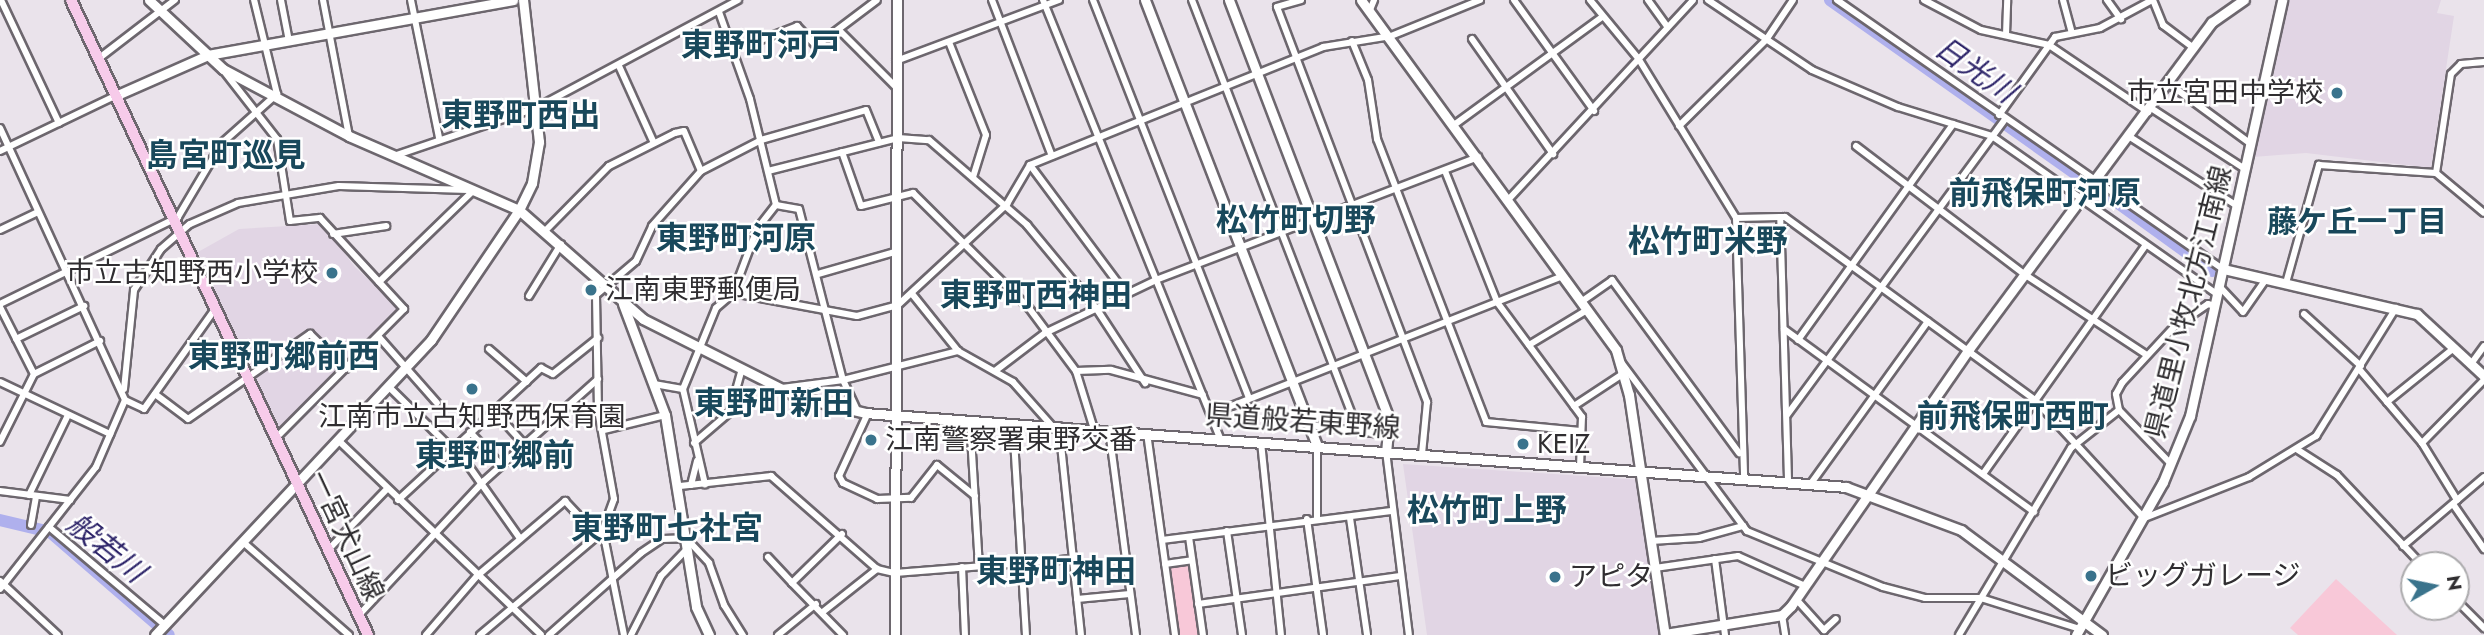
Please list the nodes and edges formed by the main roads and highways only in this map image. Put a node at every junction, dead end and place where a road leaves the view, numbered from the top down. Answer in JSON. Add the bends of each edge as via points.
{"nodes":[{"id":1,"x":71,"y":0,"type":"edge"},
{"id":2,"x":368,"y":635,"type":"edge"}],
"edges":[{"from":1,"to":2,"type":"main road","name":"一宮犬山線"}]}
